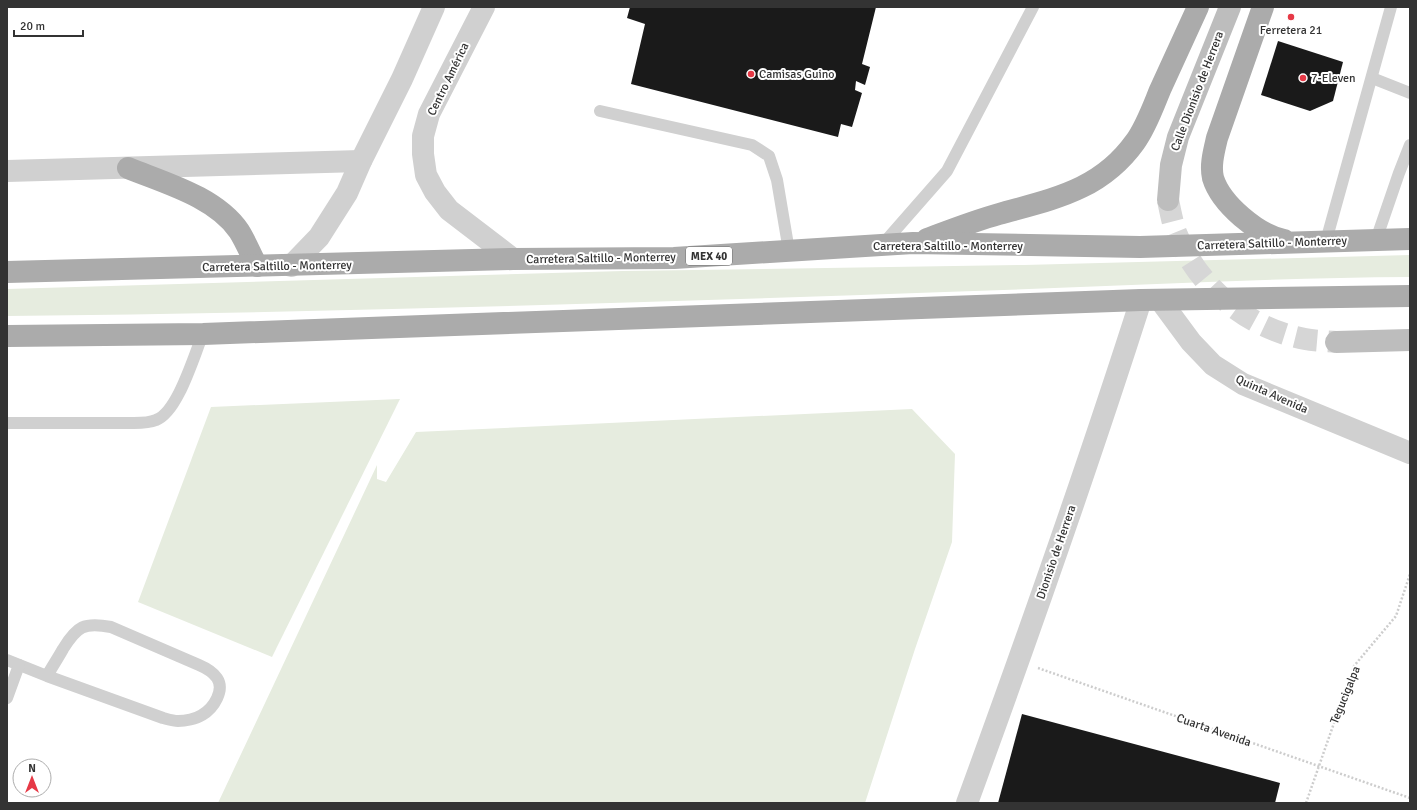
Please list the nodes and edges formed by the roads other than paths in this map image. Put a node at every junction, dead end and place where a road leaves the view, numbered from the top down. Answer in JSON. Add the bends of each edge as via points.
{"nodes":[{"id":1,"x":434,"y":7,"type":"edge"},
{"id":2,"x":484,"y":7,"type":"edge"},
{"id":3,"x":1034,"y":7,"type":"edge"},
{"id":4,"x":1198,"y":7,"type":"edge"},
{"id":5,"x":1230,"y":7,"type":"edge"},
{"id":6,"x":1263,"y":7,"type":"edge"},
{"id":7,"x":1392,"y":7,"type":"edge"},
{"id":8,"x":1372,"y":78,"type":"junction"},
{"id":9,"x":1410,"y":93,"type":"edge"},
{"id":10,"x":600,"y":111,"type":"dead end"},
{"id":11,"x":1410,"y":145,"type":"edge"},
{"id":12,"x":361,"y":161,"type":"junction"},
{"id":13,"x":128,"y":168,"type":"junction"},
{"id":14,"x":7,"y":171,"type":"edge"},
{"id":15,"x":1404,"y":173,"type":"edge"},
{"id":16,"x":1168,"y":200,"type":"tunnel mouth"},
{"id":17,"x":1410,"y":239,"type":"edge"},
{"id":18,"x":1376,"y":240,"type":"junction"},
{"id":19,"x":1326,"y":241,"type":"junction"},
{"id":20,"x":1295,"y":242,"type":"junction"},
{"id":21,"x":913,"y":244,"type":"junction"},
{"id":22,"x":882,"y":245,"type":"junction"},
{"id":23,"x":789,"y":251,"type":"junction"},
{"id":24,"x":513,"y":259,"type":"junction"},
{"id":25,"x":257,"y":266,"type":"junction"},
{"id":26,"x":291,"y":266,"type":"junction"},
{"id":27,"x":7,"y":272,"type":"edge"},
{"id":28,"x":1410,"y":296,"type":"edge"},
{"id":29,"x":1151,"y":300,"type":"junction"},
{"id":30,"x":203,"y":334,"type":"junction"},
{"id":31,"x":8,"y":339,"type":"edge"},
{"id":32,"x":1410,"y":340,"type":"edge"},
{"id":33,"x":1336,"y":342,"type":"tunnel mouth"},
{"id":34,"x":7,"y":424,"type":"edge"},
{"id":35,"x":1410,"y":453,"type":"edge"},
{"id":36,"x":7,"y":660,"type":"edge"},
{"id":37,"x":19,"y":665,"type":"junction"},
{"id":38,"x":47,"y":676,"type":"junction"},
{"id":39,"x":7,"y":698,"type":"edge"},
{"id":40,"x":967,"y":803,"type":"edge"}],
"edges":[{"from":1,"to":12,"type":"street"},
{"from":2,"to":24,"type":"street","name":"Centro América","via":[[429,114],[423,136],[423,154],[426,175],[435,192],[450,210]]},
{"from":3,"to":22,"type":"lane","via":[[947,171]]},
{"from":4,"to":21,"type":"main road","via":[[1149,115],[1135,141],[1120,160],[1098,178],[1068,194],[980,220]]},
{"from":5,"to":16,"type":"street","name":"Calle Dionisio de Herrera","via":[[1178,136],[1171,165]]},
{"from":6,"to":20,"type":"main road","via":[[1216,138],[1212,159],[1213,178],[1221,194],[1247,222],[1276,239]]},
{"from":7,"to":8,"type":"lane"},
{"from":8,"to":9,"type":"lane"},
{"from":8,"to":19,"type":"lane"},
{"from":10,"to":23,"type":"lane","via":[[752,145],[769,156],[777,180]]},
{"from":11,"to":15,"type":"lane"},
{"from":12,"to":13,"type":"street"},
{"from":12,"to":26,"type":"street","via":[[347,194],[319,236]]},
{"from":13,"to":14,"type":"street"},
{"from":13,"to":25,"type":"main road","via":[[204,199],[221,211],[238,230]]},
{"from":15,"to":18,"type":"lane"},
{"from":17,"to":18,"type":"main road","name":"Carretera Saltillo - Monterrey","number":"MEX 40"},
{"from":18,"to":19,"type":"main road","name":"Carretera Saltillo - Monterrey","number":"MEX 40"},
{"from":19,"to":20,"type":"main road","name":"Carretera Saltillo - Monterrey","number":"MEX 40"},
{"from":20,"to":21,"type":"main road","name":"Carretera Saltillo - Monterrey","number":"MEX 40","via":[[1140,247]]},
{"from":21,"to":22,"type":"main road","name":"Carretera Saltillo - Monterrey","number":"MEX 40"},
{"from":22,"to":23,"type":"main road","name":"Carretera Saltillo - Monterrey","number":"MEX 40"},
{"from":23,"to":24,"type":"main road","name":"Carretera Saltillo - Monterrey","number":"MEX 40","via":[[674,258]]},
{"from":24,"to":26,"type":"main road","name":"Carretera Saltillo - Monterrey","number":"MEX 40"},
{"from":25,"to":26,"type":"main road","name":"Carretera Saltillo - Monterrey","number":"MEX 40"},
{"from":25,"to":27,"type":"main road","name":"Carretera Saltillo - Monterrey","number":"MEX 40"},
{"from":28,"to":29,"type":"main road"},
{"from":29,"to":30,"type":"main road"},
{"from":29,"to":35,"type":"street","name":"Quinta Avenida","via":[[1213,365],[1243,384]]},
{"from":29,"to":40,"type":"street","name":"Dionisio de Herrera","via":[[1106,409]]},
{"from":30,"to":31,"type":"main road"},
{"from":30,"to":34,"type":"lane","via":[[179,394],[166,414],[157,420],[146,423]]},
{"from":32,"to":33,"type":"street"},
{"from":36,"to":37,"type":"lane"},
{"from":37,"to":38,"type":"lane"},
{"from":37,"to":39,"type":"lane"},
{"from":38,"to":38,"type":"lane","via":[[72,634],[79,628],[99,625],[111,627],[200,665],[217,678],[220,688],[215,702],[202,715],[177,721],[162,718]]}]}
